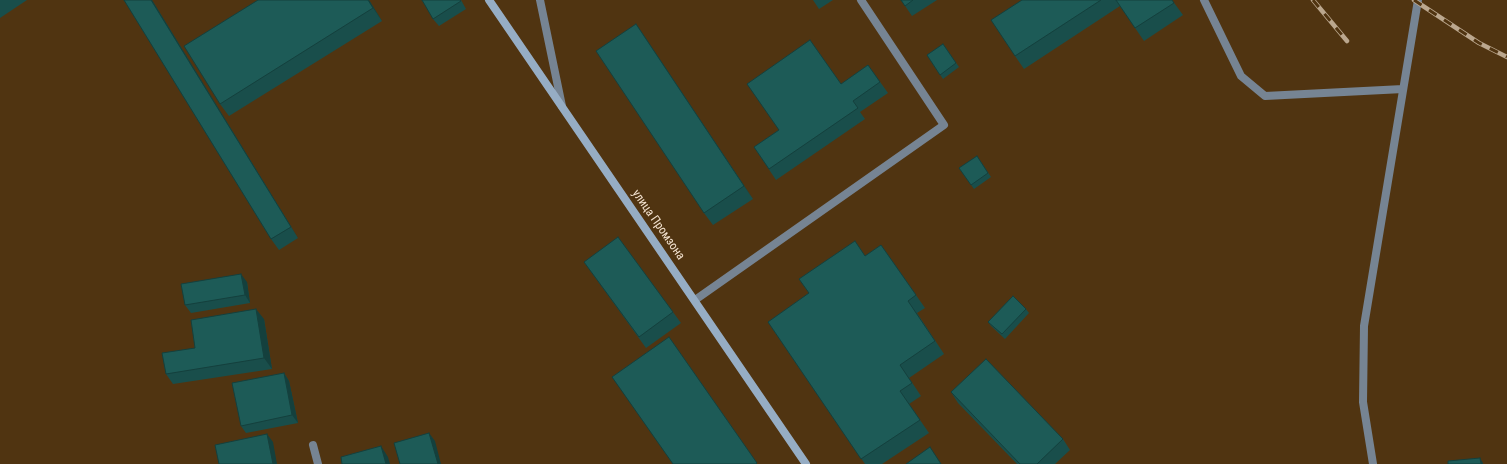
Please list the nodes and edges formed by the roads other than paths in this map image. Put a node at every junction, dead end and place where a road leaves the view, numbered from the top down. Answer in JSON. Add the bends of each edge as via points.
{"nodes":[{"id":1,"x":489,"y":0,"type":"edge"},
{"id":2,"x":540,"y":0,"type":"edge"},
{"id":3,"x":861,"y":0,"type":"edge"},
{"id":4,"x":1204,"y":0,"type":"edge"},
{"id":5,"x":1418,"y":0,"type":"edge"},
{"id":6,"x":1403,"y":89,"type":"junction"},
{"id":7,"x":562,"y":106,"type":"junction"},
{"id":8,"x":695,"y":300,"type":"junction"},
{"id":9,"x":313,"y":445,"type":"dead end"},
{"id":10,"x":318,"y":464,"type":"edge"},
{"id":11,"x":806,"y":464,"type":"edge"},
{"id":12,"x":1373,"y":464,"type":"edge"}],
"edges":[{"from":1,"to":7,"type":"main road","name":"улица Промзона"},
{"from":2,"to":7,"type":"street"},
{"from":3,"to":8,"type":"street","via":[[944,124]]},
{"from":4,"to":6,"type":"street","via":[[1241,76],[1265,96]]},
{"from":5,"to":6,"type":"street"},
{"from":6,"to":12,"type":"street","via":[[1364,326],[1363,402]]},
{"from":7,"to":8,"type":"main road","name":"улица Промзона"},
{"from":8,"to":11,"type":"main road","name":"улица Промзона"},
{"from":9,"to":10,"type":"street"}]}
